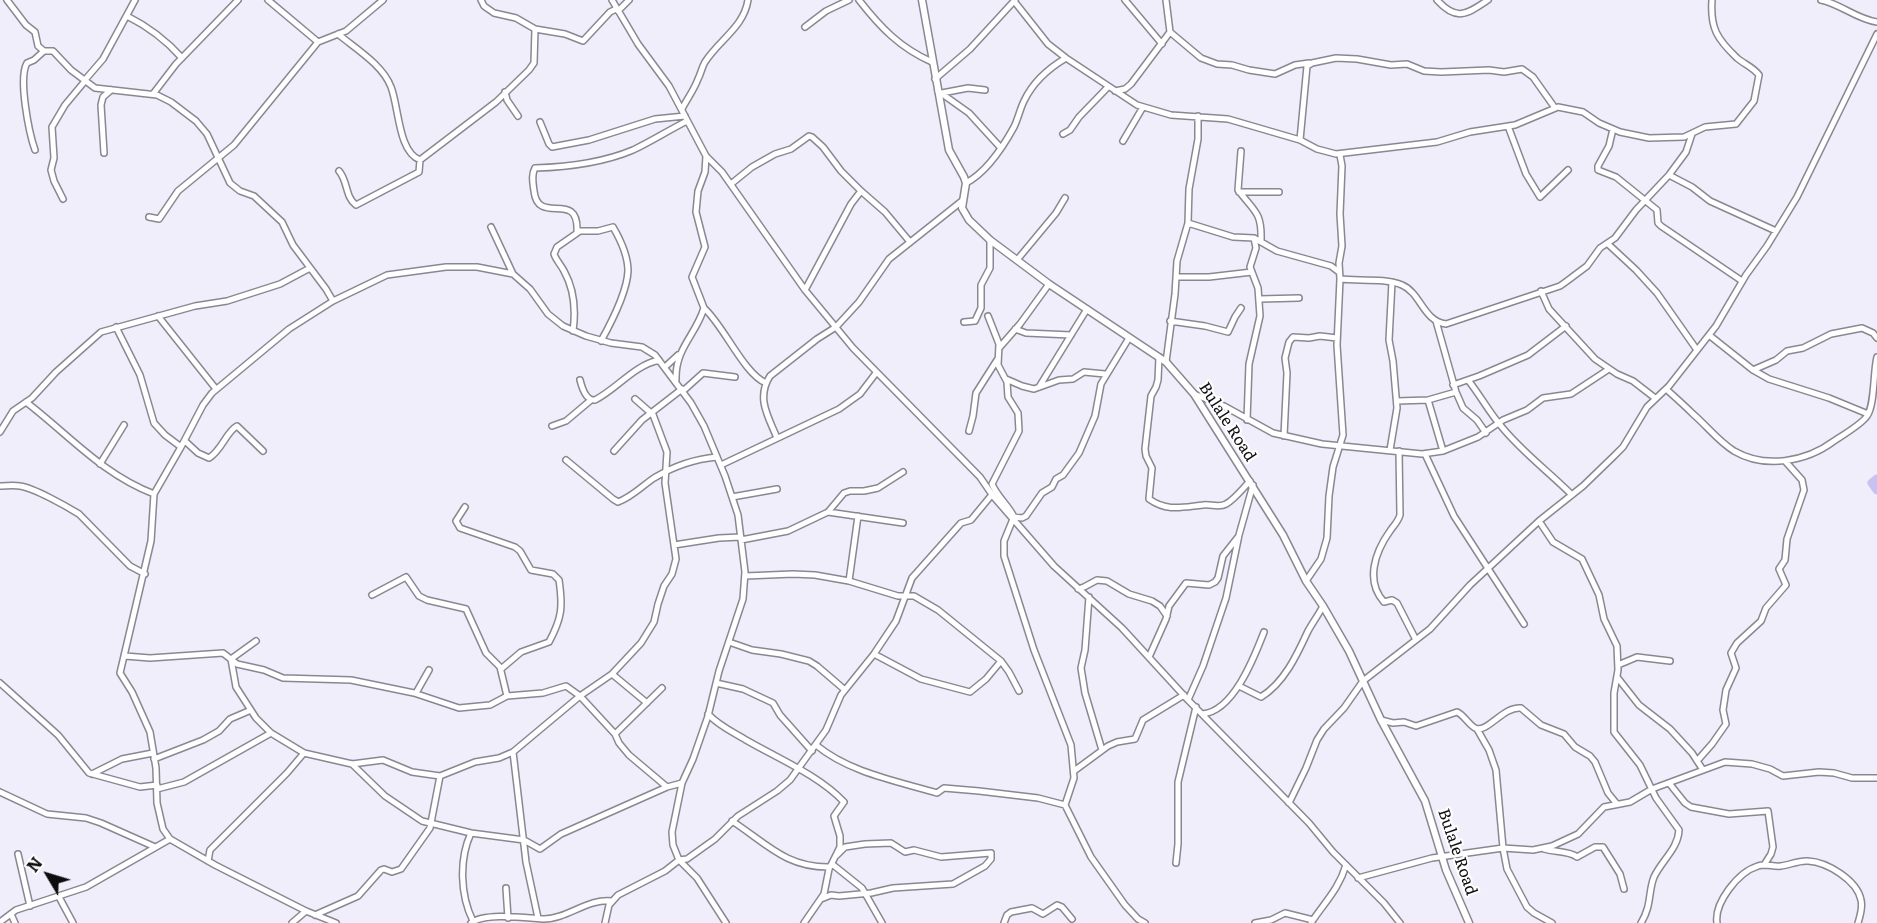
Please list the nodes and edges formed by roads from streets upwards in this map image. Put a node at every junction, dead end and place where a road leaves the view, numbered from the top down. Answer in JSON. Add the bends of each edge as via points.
{"nodes":[{"id":1,"x":7,"y":0,"type":"edge"},
{"id":2,"x":135,"y":0,"type":"edge"},
{"id":3,"x":238,"y":0,"type":"edge"},
{"id":4,"x":268,"y":0,"type":"edge"},
{"id":5,"x":383,"y":0,"type":"edge"},
{"id":6,"x":482,"y":0,"type":"edge"},
{"id":7,"x":612,"y":0,"type":"edge"},
{"id":8,"x":629,"y":0,"type":"edge"},
{"id":9,"x":748,"y":0,"type":"edge"},
{"id":10,"x":849,"y":0,"type":"edge"},
{"id":11,"x":859,"y":0,"type":"edge"},
{"id":12,"x":922,"y":0,"type":"edge"},
{"id":13,"x":1015,"y":0,"type":"edge"},
{"id":14,"x":1125,"y":0,"type":"edge"},
{"id":15,"x":1166,"y":0,"type":"edge"},
{"id":16,"x":1437,"y":0,"type":"edge"},
{"id":17,"x":1488,"y":0,"type":"edge"},
{"id":18,"x":1712,"y":0,"type":"edge"},
{"id":19,"x":1821,"y":0,"type":"edge"},
{"id":20,"x":617,"y":10,"type":"junction"},
{"id":21,"x":127,"y":15,"type":"junction"},
{"id":22,"x":1877,"y":22,"type":"edge"},
{"id":23,"x":805,"y":27,"type":"dead end"},
{"id":24,"x":535,"y":29,"type":"junction"},
{"id":25,"x":1170,"y":32,"type":"junction"},
{"id":26,"x":338,"y":34,"type":"junction"},
{"id":27,"x":1877,"y":34,"type":"edge"},
{"id":28,"x":318,"y":42,"type":"junction"},
{"id":29,"x":1162,"y":44,"type":"junction"},
{"id":30,"x":44,"y":51,"type":"junction"},
{"id":31,"x":182,"y":58,"type":"junction"},
{"id":32,"x":1066,"y":58,"type":"junction"},
{"id":33,"x":932,"y":62,"type":"junction"},
{"id":34,"x":1309,"y":63,"type":"junction"},
{"id":35,"x":935,"y":79,"type":"junction"},
{"id":36,"x":85,"y":81,"type":"junction"},
{"id":37,"x":1108,"y":87,"type":"junction"},
{"id":38,"x":111,"y":90,"type":"junction"},
{"id":39,"x":985,"y":90,"type":"dead end"},
{"id":40,"x":1115,"y":91,"type":"junction"},
{"id":41,"x":505,"y":92,"type":"junction"},
{"id":42,"x":939,"y":92,"type":"junction"},
{"id":43,"x":153,"y":94,"type":"junction"},
{"id":44,"x":1143,"y":107,"type":"junction"},
{"id":45,"x":1555,"y":108,"type":"junction"},
{"id":46,"x":682,"y":109,"type":"junction"},
{"id":47,"x":518,"y":116,"type":"dead end"},
{"id":48,"x":1198,"y":116,"type":"junction"},
{"id":49,"x":686,"y":118,"type":"junction"},
{"id":50,"x":540,"y":122,"type":"dead end"},
{"id":51,"x":1508,"y":126,"type":"junction"},
{"id":52,"x":1613,"y":129,"type":"junction"},
{"id":53,"x":1063,"y":134,"type":"dead end"},
{"id":54,"x":1693,"y":134,"type":"junction"},
{"id":55,"x":1300,"y":140,"type":"junction"},
{"id":56,"x":1123,"y":141,"type":"dead end"},
{"id":57,"x":1000,"y":147,"type":"junction"},
{"id":58,"x":35,"y":150,"type":"dead end"},
{"id":59,"x":1241,"y":152,"type":"dead end"},
{"id":60,"x":104,"y":153,"type":"dead end"},
{"id":61,"x":1340,"y":155,"type":"junction"},
{"id":62,"x":706,"y":156,"type":"junction"},
{"id":63,"x":219,"y":158,"type":"junction"},
{"id":64,"x":420,"y":160,"type":"junction"},
{"id":65,"x":1568,"y":170,"type":"dead end"},
{"id":66,"x":339,"y":171,"type":"dead end"},
{"id":67,"x":1669,"y":175,"type":"junction"},
{"id":68,"x":966,"y":183,"type":"junction"},
{"id":69,"x":731,"y":184,"type":"junction"},
{"id":70,"x":861,"y":191,"type":"junction"},
{"id":71,"x":1239,"y":192,"type":"junction"},
{"id":72,"x":1279,"y":192,"type":"dead end"},
{"id":73,"x":1065,"y":198,"type":"dead end"},
{"id":74,"x":63,"y":199,"type":"dead end"},
{"id":75,"x":962,"y":201,"type":"junction"},
{"id":76,"x":1646,"y":201,"type":"junction"},
{"id":77,"x":149,"y":217,"type":"dead end"},
{"id":78,"x":1188,"y":223,"type":"junction"},
{"id":79,"x":491,"y":227,"type":"dead end"},
{"id":80,"x":1776,"y":231,"type":"junction"},
{"id":81,"x":577,"y":232,"type":"junction"},
{"id":82,"x":1254,"y":238,"type":"junction"},
{"id":83,"x":990,"y":240,"type":"junction"},
{"id":84,"x":1261,"y":240,"type":"junction"},
{"id":85,"x":910,"y":242,"type":"junction"},
{"id":86,"x":1608,"y":244,"type":"junction"},
{"id":87,"x":1017,"y":260,"type":"junction"},
{"id":88,"x":310,"y":268,"type":"junction"},
{"id":89,"x":1252,"y":272,"type":"junction"},
{"id":90,"x":513,"y":274,"type":"junction"},
{"id":91,"x":1340,"y":275,"type":"junction"},
{"id":92,"x":1176,"y":277,"type":"junction"},
{"id":93,"x":1742,"y":281,"type":"junction"},
{"id":94,"x":1392,"y":282,"type":"junction"},
{"id":95,"x":1048,"y":284,"type":"junction"},
{"id":96,"x":806,"y":290,"type":"junction"},
{"id":97,"x":1541,"y":291,"type":"junction"},
{"id":98,"x":1260,"y":298,"type":"junction"},
{"id":99,"x":1299,"y":298,"type":"dead end"},
{"id":100,"x":333,"y":301,"type":"junction"},
{"id":101,"x":704,"y":308,"type":"junction"},
{"id":102,"x":1241,"y":308,"type":"dead end"},
{"id":103,"x":1087,"y":309,"type":"junction"},
{"id":104,"x":158,"y":316,"type":"junction"},
{"id":105,"x":988,"y":316,"type":"dead end"},
{"id":106,"x":1170,"y":321,"type":"junction"},
{"id":107,"x":1436,"y":321,"type":"junction"},
{"id":108,"x":964,"y":322,"type":"dead end"},
{"id":109,"x":1566,"y":326,"type":"junction"},
{"id":110,"x":116,"y":327,"type":"junction"},
{"id":111,"x":836,"y":327,"type":"junction"},
{"id":112,"x":1015,"y":329,"type":"junction"},
{"id":113,"x":573,"y":331,"type":"junction"},
{"id":114,"x":1071,"y":334,"type":"junction"},
{"id":115,"x":1709,"y":335,"type":"junction"},
{"id":116,"x":1129,"y":338,"type":"junction"},
{"id":117,"x":1337,"y":338,"type":"junction"},
{"id":118,"x":1877,"y":338,"type":"edge"},
{"id":119,"x":601,"y":341,"type":"junction"},
{"id":120,"x":999,"y":348,"type":"junction"},
{"id":121,"x":1697,"y":350,"type":"junction"},
{"id":122,"x":679,"y":354,"type":"junction"},
{"id":123,"x":1159,"y":357,"type":"junction"},
{"id":124,"x":1877,"y":357,"type":"edge"},
{"id":125,"x":659,"y":360,"type":"junction"},
{"id":126,"x":997,"y":360,"type":"junction"},
{"id":127,"x":1166,"y":362,"type":"junction"},
{"id":128,"x":665,"y":367,"type":"junction"},
{"id":129,"x":1610,"y":369,"type":"junction"},
{"id":130,"x":1753,"y":370,"type":"junction"},
{"id":131,"x":876,"y":374,"type":"junction"},
{"id":132,"x":1105,"y":374,"type":"junction"},
{"id":133,"x":735,"y":377,"type":"dead end"},
{"id":134,"x":1005,"y":377,"type":"junction"},
{"id":135,"x":580,"y":380,"type":"dead end"},
{"id":136,"x":1468,"y":380,"type":"junction"},
{"id":137,"x":676,"y":382,"type":"junction"},
{"id":138,"x":766,"y":383,"type":"junction"},
{"id":139,"x":1454,"y":385,"type":"junction"},
{"id":140,"x":216,"y":388,"type":"junction"},
{"id":141,"x":1038,"y":388,"type":"junction"},
{"id":142,"x":1666,"y":388,"type":"junction"},
{"id":143,"x":682,"y":390,"type":"junction"},
{"id":144,"x":1456,"y":392,"type":"junction"},
{"id":145,"x":1194,"y":394,"type":"junction"},
{"id":146,"x":1655,"y":398,"type":"junction"},
{"id":147,"x":635,"y":399,"type":"dead end"},
{"id":148,"x":1428,"y":399,"type":"junction"},
{"id":149,"x":591,"y":400,"type":"junction"},
{"id":150,"x":1397,"y":401,"type":"junction"},
{"id":151,"x":27,"y":402,"type":"junction"},
{"id":152,"x":651,"y":412,"type":"junction"},
{"id":153,"x":1868,"y":414,"type":"junction"},
{"id":154,"x":1247,"y":420,"type":"junction"},
{"id":155,"x":1498,"y":424,"type":"junction"},
{"id":156,"x":124,"y":425,"type":"dead end"},
{"id":157,"x":552,"y":426,"type":"dead end"},
{"id":158,"x":969,"y":431,"type":"dead end"},
{"id":159,"x":0,"y":432,"type":"edge"},
{"id":160,"x":1486,"y":433,"type":"junction"},
{"id":161,"x":1284,"y":436,"type":"junction"},
{"id":162,"x":777,"y":438,"type":"junction"},
{"id":163,"x":185,"y":441,"type":"junction"},
{"id":164,"x":1338,"y":445,"type":"junction"},
{"id":165,"x":182,"y":447,"type":"junction"},
{"id":166,"x":1390,"y":450,"type":"junction"},
{"id":167,"x":263,"y":451,"type":"dead end"},
{"id":168,"x":614,"y":451,"type":"dead end"},
{"id":169,"x":1399,"y":451,"type":"junction"},
{"id":170,"x":1443,"y":451,"type":"junction"},
{"id":171,"x":1425,"y":454,"type":"junction"},
{"id":172,"x":717,"y":457,"type":"junction"},
{"id":173,"x":566,"y":460,"type":"dead end"},
{"id":174,"x":1785,"y":461,"type":"junction"},
{"id":175,"x":100,"y":464,"type":"junction"},
{"id":176,"x":721,"y":465,"type":"junction"},
{"id":177,"x":667,"y":471,"type":"junction"},
{"id":178,"x":903,"y":472,"type":"dead end"},
{"id":179,"x":1251,"y":483,"type":"junction"},
{"id":180,"x":0,"y":486,"type":"edge"},
{"id":181,"x":777,"y":489,"type":"dead end"},
{"id":182,"x":154,"y":494,"type":"junction"},
{"id":183,"x":1572,"y":495,"type":"junction"},
{"id":184,"x":732,"y":497,"type":"junction"},
{"id":185,"x":990,"y":497,"type":"dead end"},
{"id":186,"x":465,"y":507,"type":"dead end"},
{"id":187,"x":828,"y":512,"type":"junction"},
{"id":188,"x":858,"y":516,"type":"junction"},
{"id":189,"x":1013,"y":518,"type":"junction"},
{"id":190,"x":1539,"y":521,"type":"junction"},
{"id":191,"x":903,"y":523,"type":"dead end"},
{"id":192,"x":1239,"y":536,"type":"junction"},
{"id":193,"x":741,"y":538,"type":"junction"},
{"id":194,"x":674,"y":545,"type":"junction"},
{"id":195,"x":1489,"y":568,"type":"junction"},
{"id":196,"x":145,"y":574,"type":"junction"},
{"id":197,"x":745,"y":576,"type":"junction"},
{"id":198,"x":849,"y":580,"type":"junction"},
{"id":199,"x":1306,"y":581,"type":"junction"},
{"id":200,"x":1077,"y":588,"type":"junction"},
{"id":201,"x":372,"y":595,"type":"dead end"},
{"id":202,"x":904,"y":596,"type":"junction"},
{"id":203,"x":1089,"y":597,"type":"junction"},
{"id":204,"x":1323,"y":606,"type":"junction"},
{"id":205,"x":1167,"y":616,"type":"junction"},
{"id":206,"x":1524,"y":624,"type":"dead end"},
{"id":207,"x":1264,"y":632,"type":"dead end"},
{"id":208,"x":1416,"y":640,"type":"junction"},
{"id":209,"x":256,"y":641,"type":"dead end"},
{"id":210,"x":729,"y":642,"type":"junction"},
{"id":211,"x":874,"y":654,"type":"junction"},
{"id":212,"x":125,"y":656,"type":"junction"},
{"id":213,"x":1149,"y":657,"type":"junction"},
{"id":214,"x":231,"y":659,"type":"junction"},
{"id":215,"x":1001,"y":661,"type":"junction"},
{"id":216,"x":1670,"y":661,"type":"dead end"},
{"id":217,"x":1618,"y":665,"type":"junction"},
{"id":218,"x":501,"y":669,"type":"junction"},
{"id":219,"x":429,"y":670,"type":"dead end"},
{"id":220,"x":612,"y":674,"type":"junction"},
{"id":221,"x":1617,"y":677,"type":"junction"},
{"id":222,"x":1363,"y":681,"type":"junction"},
{"id":223,"x":0,"y":683,"type":"edge"},
{"id":224,"x":716,"y":683,"type":"junction"},
{"id":225,"x":1239,"y":686,"type":"junction"},
{"id":226,"x":662,"y":688,"type":"dead end"},
{"id":227,"x":845,"y":690,"type":"junction"},
{"id":228,"x":1019,"y":691,"type":"dead end"},
{"id":229,"x":416,"y":693,"type":"junction"},
{"id":230,"x":507,"y":696,"type":"junction"},
{"id":231,"x":580,"y":696,"type":"junction"},
{"id":232,"x":1186,"y":697,"type":"junction"},
{"id":233,"x":647,"y":703,"type":"junction"},
{"id":234,"x":1196,"y":707,"type":"junction"},
{"id":235,"x":251,"y":710,"type":"junction"},
{"id":236,"x":708,"y":714,"type":"junction"},
{"id":237,"x":1202,"y":714,"type":"junction"},
{"id":238,"x":1381,"y":720,"type":"junction"},
{"id":239,"x":1477,"y":729,"type":"junction"},
{"id":240,"x":271,"y":733,"type":"junction"},
{"id":241,"x":615,"y":734,"type":"junction"},
{"id":242,"x":814,"y":748,"type":"junction"},
{"id":243,"x":1102,"y":750,"type":"junction"},
{"id":244,"x":513,"y":752,"type":"junction"},
{"id":245,"x":304,"y":753,"type":"junction"},
{"id":246,"x":154,"y":756,"type":"junction"},
{"id":247,"x":1697,"y":761,"type":"junction"},
{"id":248,"x":352,"y":764,"type":"junction"},
{"id":249,"x":798,"y":769,"type":"junction"},
{"id":250,"x":1703,"y":770,"type":"junction"},
{"id":251,"x":1074,"y":771,"type":"junction"},
{"id":252,"x":92,"y":774,"type":"junction"},
{"id":253,"x":440,"y":777,"type":"junction"},
{"id":254,"x":1877,"y":778,"type":"edge"},
{"id":255,"x":682,"y":783,"type":"junction"},
{"id":256,"x":1669,"y":783,"type":"junction"},
{"id":257,"x":157,"y":787,"type":"junction"},
{"id":258,"x":667,"y":788,"type":"junction"},
{"id":259,"x":1652,"y":789,"type":"junction"},
{"id":260,"x":0,"y":792,"type":"edge"},
{"id":261,"x":1289,"y":803,"type":"junction"},
{"id":262,"x":1617,"y":804,"type":"junction"},
{"id":263,"x":1065,"y":805,"type":"junction"},
{"id":264,"x":732,"y":821,"type":"junction"},
{"id":265,"x":431,"y":824,"type":"junction"},
{"id":266,"x":471,"y":833,"type":"junction"},
{"id":267,"x":170,"y":839,"type":"junction"},
{"id":268,"x":524,"y":840,"type":"junction"},
{"id":269,"x":155,"y":847,"type":"junction"},
{"id":270,"x":1503,"y":848,"type":"junction"},
{"id":271,"x":540,"y":849,"type":"junction"},
{"id":272,"x":1543,"y":849,"type":"junction"},
{"id":273,"x":18,"y":854,"type":"dead end"},
{"id":274,"x":837,"y":855,"type":"junction"},
{"id":275,"x":526,"y":856,"type":"junction"},
{"id":276,"x":1442,"y":858,"type":"junction"},
{"id":277,"x":679,"y":860,"type":"junction"},
{"id":278,"x":208,"y":861,"type":"junction"},
{"id":279,"x":1176,"y":863,"type":"dead end"},
{"id":280,"x":831,"y":865,"type":"junction"},
{"id":281,"x":1346,"y":865,"type":"junction"},
{"id":282,"x":1764,"y":865,"type":"junction"},
{"id":283,"x":1358,"y":878,"type":"junction"},
{"id":284,"x":506,"y":888,"type":"dead end"},
{"id":285,"x":1624,"y":889,"type":"dead end"},
{"id":286,"x":864,"y":894,"type":"junction"},
{"id":287,"x":59,"y":897,"type":"junction"},
{"id":288,"x":821,"y":899,"type":"junction"},
{"id":289,"x":612,"y":901,"type":"junction"},
{"id":290,"x":30,"y":906,"type":"junction"},
{"id":291,"x":306,"y":911,"type":"junction"},
{"id":292,"x":11,"y":914,"type":"junction"},
{"id":293,"x":315,"y":915,"type":"junction"},
{"id":294,"x":508,"y":918,"type":"junction"},
{"id":295,"x":538,"y":918,"type":"junction"},
{"id":296,"x":1072,"y":919,"type":"dead end"},
{"id":297,"x":1312,"y":921,"type":"edge"},
{"id":298,"x":0,"y":922,"type":"edge"},
{"id":299,"x":472,"y":922,"type":"edge"},
{"id":300,"x":15,"y":923,"type":"edge"},
{"id":301,"x":73,"y":923,"type":"edge"},
{"id":302,"x":292,"y":923,"type":"edge"},
{"id":303,"x":336,"y":923,"type":"edge"},
{"id":304,"x":605,"y":923,"type":"edge"},
{"id":305,"x":726,"y":923,"type":"edge"},
{"id":306,"x":804,"y":923,"type":"edge"},
{"id":307,"x":882,"y":923,"type":"edge"},
{"id":308,"x":1004,"y":923,"type":"edge"},
{"id":309,"x":1145,"y":923,"type":"edge"},
{"id":310,"x":1255,"y":923,"type":"edge"},
{"id":311,"x":1400,"y":923,"type":"edge"},
{"id":312,"x":1469,"y":923,"type":"edge"},
{"id":313,"x":1552,"y":923,"type":"edge"},
{"id":314,"x":1641,"y":923,"type":"edge"},
{"id":315,"x":1718,"y":923,"type":"edge"},
{"id":316,"x":1858,"y":923,"type":"edge"}],
"edges":[{"from":1,"to":30,"type":"street","via":[[35,32],[38,46]]},
{"from":2,"to":21,"type":"street"},
{"from":3,"to":31,"type":"street"},
{"from":4,"to":28,"type":"street"},
{"from":5,"to":26,"type":"street"},
{"from":6,"to":24,"type":"street","via":[[494,13],[516,18]]},
{"from":7,"to":20,"type":"street"},
{"from":8,"to":20,"type":"street"},
{"from":9,"to":46,"type":"street","via":[[744,16],[703,65]]},
{"from":10,"to":23,"type":"street"},
{"from":11,"to":33,"type":"street","via":[[895,41]]},
{"from":12,"to":33,"type":"street"},
{"from":13,"to":32,"type":"street","via":[[1048,44]]},
{"from":13,"to":35,"type":"street","via":[[970,49]]},
{"from":14,"to":29,"type":"street"},
{"from":15,"to":25,"type":"street"},
{"from":16,"to":17,"type":"street","via":[[1447,11],[1462,14]]},
{"from":18,"to":54,"type":"street","via":[[1713,28],[1737,57],[1758,73],[1758,83],[1754,101],[1738,123],[1706,127]]},
{"from":19,"to":22,"type":"street"},
{"from":20,"to":24,"type":"street","via":[[606,16],[584,41]]},
{"from":20,"to":46,"type":"street"},
{"from":21,"to":31,"type":"street","via":[[166,40]]},
{"from":21,"to":36,"type":"street"},
{"from":24,"to":41,"type":"street","via":[[533,65]]},
{"from":25,"to":29,"type":"street"},
{"from":25,"to":34,"type":"street","via":[[1195,54],[1217,64],[1275,74]]},
{"from":26,"to":28,"type":"street"},
{"from":26,"to":64,"type":"street","via":[[388,79],[405,143],[414,158]]},
{"from":27,"to":80,"type":"street","via":[[1810,173]]},
{"from":28,"to":63,"type":"street"},
{"from":29,"to":40,"type":"street","via":[[1131,84]]},
{"from":30,"to":36,"type":"street","via":[[53,51]]},
{"from":30,"to":58,"type":"street","via":[[23,69],[24,99]]},
{"from":31,"to":43,"type":"street"},
{"from":32,"to":37,"type":"street"},
{"from":32,"to":57,"type":"street","via":[[1047,71],[1029,92],[1015,125]]},
{"from":33,"to":35,"type":"street"},
{"from":34,"to":45,"type":"street","via":[[1336,58],[1407,64],[1441,72],[1521,69],[1533,77]]},
{"from":34,"to":55,"type":"street"},
{"from":35,"to":42,"type":"street"},
{"from":36,"to":38,"type":"street"},
{"from":36,"to":74,"type":"street","via":[[52,127],[52,175]]},
{"from":37,"to":40,"type":"street"},
{"from":37,"to":53,"type":"street"},
{"from":38,"to":43,"type":"street"},
{"from":38,"to":60,"type":"street","via":[[101,105]]},
{"from":39,"to":42,"type":"street"},
{"from":40,"to":44,"type":"street"},
{"from":41,"to":47,"type":"street"},
{"from":41,"to":64,"type":"street"},
{"from":42,"to":57,"type":"street","via":[[974,118]]},
{"from":42,"to":68,"type":"street","via":[[949,150]]},
{"from":43,"to":63,"type":"street","via":[[196,121]]},
{"from":44,"to":48,"type":"street"},
{"from":44,"to":56,"type":"street"},
{"from":45,"to":51,"type":"street"},
{"from":45,"to":52,"type":"street","via":[[1583,112]]},
{"from":46,"to":49,"type":"street"},
{"from":48,"to":55,"type":"street","via":[[1221,118]]},
{"from":48,"to":78,"type":"street"},
{"from":49,"to":50,"type":"street","via":[[655,119],[552,147]]},
{"from":49,"to":62,"type":"street"},
{"from":49,"to":81,"type":"street","via":[[611,158],[568,167],[536,168],[532,175],[537,204],[574,213]]},
{"from":51,"to":61,"type":"street","via":[[1427,144]]},
{"from":51,"to":65,"type":"street","via":[[1526,174],[1540,197]]},
{"from":52,"to":54,"type":"street","via":[[1657,138]]},
{"from":52,"to":76,"type":"street","via":[[1598,169],[1616,177]]},
{"from":54,"to":67,"type":"street","via":[[1686,152]]},
{"from":55,"to":61,"type":"street"},
{"from":57,"to":68,"type":"street","via":[[981,174]]},
{"from":59,"to":71,"type":"street"},
{"from":61,"to":91,"type":"street"},
{"from":62,"to":69,"type":"street"},
{"from":62,"to":101,"type":"street","via":[[696,212],[705,246],[692,277]]},
{"from":63,"to":77,"type":"street","via":[[178,191],[159,219]]},
{"from":63,"to":88,"type":"street","via":[[230,183],[254,196],[282,222]]},
{"from":64,"to":66,"type":"street","via":[[419,172],[356,205]]},
{"from":67,"to":76,"type":"street"},
{"from":67,"to":80,"type":"street","via":[[1710,201]]},
{"from":68,"to":75,"type":"street"},
{"from":69,"to":70,"type":"street","via":[[752,167],[809,136]]},
{"from":69,"to":96,"type":"street"},
{"from":70,"to":85,"type":"street"},
{"from":70,"to":96,"type":"street"},
{"from":71,"to":72,"type":"street"},
{"from":71,"to":84,"type":"street","via":[[1258,214]]},
{"from":73,"to":87,"type":"street"},
{"from":75,"to":83,"type":"street","name":"Bulale Road","via":[[964,214]]},
{"from":75,"to":85,"type":"street"},
{"from":76,"to":86,"type":"street"},
{"from":76,"to":93,"type":"street","via":[[1658,210],[1661,226]]},
{"from":78,"to":82,"type":"street","via":[[1233,237]]},
{"from":78,"to":92,"type":"street"},
{"from":79,"to":90,"type":"street"},
{"from":80,"to":93,"type":"street"},
{"from":81,"to":113,"type":"street","via":[[554,254],[572,292]]},
{"from":81,"to":119,"type":"street","via":[[613,227],[626,258],[628,272],[620,301]]},
{"from":82,"to":84,"type":"street"},
{"from":82,"to":89,"type":"street"},
{"from":83,"to":87,"type":"street","name":"Bulale Road"},
{"from":83,"to":108,"type":"street","via":[[990,268],[981,285],[979,316],[975,321]]},
{"from":84,"to":91,"type":"street","via":[[1273,249],[1331,266]]},
{"from":85,"to":111,"type":"street","via":[[885,264]]},
{"from":86,"to":97,"type":"street","via":[[1564,284]]},
{"from":86,"to":121,"type":"street","via":[[1657,293]]},
{"from":87,"to":95,"type":"street","name":"Bulale Road"},
{"from":88,"to":100,"type":"street"},
{"from":88,"to":104,"type":"street","via":[[286,281],[227,301]]},
{"from":89,"to":92,"type":"street"},
{"from":89,"to":98,"type":"street"},
{"from":90,"to":100,"type":"street","via":[[477,267],[398,272],[377,278]]},
{"from":90,"to":113,"type":"street","via":[[555,321]]},
{"from":91,"to":94,"type":"street"},
{"from":91,"to":117,"type":"street"},
{"from":92,"to":106,"type":"street"},
{"from":93,"to":115,"type":"street"},
{"from":94,"to":107,"type":"street","via":[[1410,290]]},
{"from":94,"to":150,"type":"street","via":[[1389,340]]},
{"from":95,"to":103,"type":"street","name":"Bulale Road"},
{"from":95,"to":112,"type":"street"},
{"from":96,"to":111,"type":"street"},
{"from":97,"to":107,"type":"street","via":[[1453,322]]},
{"from":97,"to":109,"type":"street","via":[[1549,309]]},
{"from":98,"to":99,"type":"street"},
{"from":98,"to":154,"type":"street","via":[[1260,320],[1249,364]]},
{"from":100,"to":140,"type":"street","via":[[289,329]]},
{"from":101,"to":122,"type":"street"},
{"from":101,"to":138,"type":"street","via":[[754,375]]},
{"from":102,"to":106,"type":"street","via":[[1228,332]]},
{"from":103,"to":114,"type":"street"},
{"from":103,"to":116,"type":"street","name":"Bulale Road"},
{"from":104,"to":110,"type":"street"},
{"from":104,"to":140,"type":"street"},
{"from":105,"to":120,"type":"street"},
{"from":106,"to":127,"type":"street"},
{"from":107,"to":139,"type":"street"},
{"from":109,"to":129,"type":"street","via":[[1595,359]]},
{"from":109,"to":136,"type":"street","via":[[1528,355]]},
{"from":110,"to":151,"type":"street","via":[[94,337]]},
{"from":110,"to":165,"type":"street","via":[[140,375],[154,423]]},
{"from":111,"to":131,"type":"street"},
{"from":111,"to":138,"type":"street","via":[[775,370]]},
{"from":112,"to":114,"type":"street","via":[[1026,333]]},
{"from":112,"to":120,"type":"street"},
{"from":113,"to":119,"type":"street"},
{"from":114,"to":141,"type":"street"},
{"from":115,"to":121,"type":"street"},
{"from":115,"to":130,"type":"street"},
{"from":116,"to":123,"type":"street","name":"Bulale Road"},
{"from":116,"to":132,"type":"street"},
{"from":117,"to":161,"type":"street","via":[[1290,339],[1285,358]]},
{"from":117,"to":164,"type":"street","via":[[1343,419],[1343,435]]},
{"from":118,"to":130,"type":"street","via":[[1862,328],[1832,334],[1787,351]]},
{"from":119,"to":125,"type":"street","via":[[642,347]]},
{"from":120,"to":126,"type":"street"},
{"from":121,"to":142,"type":"street"},
{"from":122,"to":128,"type":"street"},
{"from":122,"to":137,"type":"street"},
{"from":123,"to":127,"type":"street","name":"Bulale Road"},
{"from":123,"to":179,"type":"street","via":[[1145,449],[1152,465],[1149,499],[1172,508],[1223,505]]},
{"from":124,"to":153,"type":"street"},
{"from":125,"to":128,"type":"street"},
{"from":125,"to":149,"type":"street","via":[[639,367]]},
{"from":126,"to":134,"type":"street"},
{"from":126,"to":158,"type":"street","via":[[976,393]]},
{"from":127,"to":145,"type":"street","name":"Bulale Road"},
{"from":128,"to":137,"type":"street"},
{"from":129,"to":146,"type":"street"},
{"from":129,"to":155,"type":"street","via":[[1571,394],[1543,398]]},
{"from":130,"to":153,"type":"street","via":[[1777,383]]},
{"from":131,"to":162,"type":"street","via":[[850,403]]},
{"from":131,"to":189,"type":"street","via":[[980,477]]},
{"from":132,"to":141,"type":"street","via":[[1087,372]]},
{"from":132,"to":189,"type":"street","via":[[1095,416],[1079,453],[1026,516]]},
{"from":133,"to":143,"type":"street","via":[[703,374]]},
{"from":134,"to":141,"type":"street","via":[[1022,386]]},
{"from":134,"to":189,"type":"street","via":[[1008,397],[1018,413],[1018,432],[992,484]]},
{"from":135,"to":149,"type":"street"},
{"from":136,"to":139,"type":"street"},
{"from":136,"to":155,"type":"street"},
{"from":137,"to":143,"type":"street"},
{"from":138,"to":162,"type":"street","via":[[762,400]]},
{"from":139,"to":144,"type":"street"},
{"from":140,"to":163,"type":"street"},
{"from":142,"to":146,"type":"street"},
{"from":142,"to":174,"type":"street","via":[[1734,451],[1756,459]]},
{"from":143,"to":152,"type":"street"},
{"from":143,"to":172,"type":"street"},
{"from":144,"to":148,"type":"street"},
{"from":144,"to":160,"type":"street","via":[[1463,408]]},
{"from":145,"to":154,"type":"street"},
{"from":145,"to":179,"type":"street","name":"Bulale Road"},
{"from":146,"to":183,"type":"street","via":[[1620,450]]},
{"from":147,"to":152,"type":"street"},
{"from":148,"to":150,"type":"street"},
{"from":148,"to":170,"type":"street"},
{"from":149,"to":157,"type":"street","via":[[569,419]]},
{"from":150,"to":166,"type":"street"},
{"from":151,"to":159,"type":"street","via":[[8,416]]},
{"from":151,"to":175,"type":"street"},
{"from":152,"to":168,"type":"street"},
{"from":152,"to":177,"type":"street","via":[[667,452]]},
{"from":153,"to":174,"type":"street","via":[[1829,445]]},
{"from":154,"to":161,"type":"street"},
{"from":155,"to":160,"type":"street"},
{"from":155,"to":183,"type":"street"},
{"from":156,"to":175,"type":"street"},
{"from":160,"to":170,"type":"street"},
{"from":161,"to":164,"type":"street"},
{"from":162,"to":176,"type":"street"},
{"from":163,"to":165,"type":"street"},
{"from":163,"to":167,"type":"street","via":[[209,458],[237,426]]},
{"from":164,"to":166,"type":"street"},
{"from":164,"to":199,"type":"street","via":[[1327,538],[1322,559]]},
{"from":165,"to":182,"type":"street"},
{"from":166,"to":169,"type":"street"},
{"from":169,"to":171,"type":"street"},
{"from":169,"to":208,"type":"street","via":[[1400,515],[1387,536],[1372,576],[1382,600],[1397,603]]},
{"from":170,"to":171,"type":"street"},
{"from":171,"to":195,"type":"street","via":[[1454,516]]},
{"from":172,"to":176,"type":"street"},
{"from":172,"to":177,"type":"street","via":[[697,459]]},
{"from":173,"to":177,"type":"street","via":[[618,502]]},
{"from":174,"to":247,"type":"street","via":[[1802,480],[1804,490],[1787,539],[1785,560],[1779,569],[1786,585],[1766,608],[1761,621],[1740,639],[1732,652],[1736,669],[1726,688],[1726,724]]},
{"from":175,"to":182,"type":"street"},
{"from":176,"to":184,"type":"street"},
{"from":177,"to":194,"type":"street","via":[[665,483]]},
{"from":178,"to":187,"type":"street","via":[[878,488],[844,493]]},
{"from":179,"to":192,"type":"street"},
{"from":179,"to":199,"type":"street","name":"Bulale Road"},
{"from":180,"to":196,"type":"street","via":[[29,489],[79,514],[130,566]]},
{"from":181,"to":184,"type":"street"},
{"from":182,"to":196,"type":"street"},
{"from":183,"to":190,"type":"street"},
{"from":184,"to":193,"type":"street"},
{"from":185,"to":202,"type":"street","via":[[971,520],[950,534],[912,578]]},
{"from":186,"to":218,"type":"street","via":[[456,521],[460,528],[520,550],[531,570],[553,574],[559,580],[560,619],[549,642],[521,652]]},
{"from":187,"to":188,"type":"street"},
{"from":187,"to":193,"type":"street","via":[[784,533]]},
{"from":188,"to":191,"type":"street"},
{"from":188,"to":198,"type":"street"},
{"from":189,"to":200,"type":"street"},
{"from":189,"to":251,"type":"street","via":[[1004,541],[1004,556],[1034,650],[1065,725]]},
{"from":190,"to":195,"type":"street"},
{"from":190,"to":217,"type":"street","via":[[1553,542],[1582,559],[1617,646]]},
{"from":192,"to":205,"type":"street","via":[[1223,556],[1217,581],[1209,585],[1185,583],[1170,604]]},
{"from":192,"to":232,"type":"street","via":[[1226,598],[1203,666]]},
{"from":193,"to":194,"type":"street"},
{"from":193,"to":197,"type":"street"},
{"from":194,"to":220,"type":"street","via":[[672,574],[664,586],[652,626]]},
{"from":195,"to":206,"type":"street"},
{"from":195,"to":208,"type":"street"},
{"from":196,"to":212,"type":"street"},
{"from":197,"to":198,"type":"street","via":[[793,574]]},
{"from":197,"to":210,"type":"street","via":[[743,599]]},
{"from":198,"to":202,"type":"street"},
{"from":199,"to":204,"type":"street","name":"Bulale Road"},
{"from":200,"to":203,"type":"street"},
{"from":200,"to":205,"type":"street","via":[[1097,580],[1107,581],[1152,601]]},
{"from":201,"to":218,"type":"street","via":[[406,577],[419,596],[466,609],[488,657]]},
{"from":202,"to":211,"type":"street","via":[[897,621]]},
{"from":202,"to":215,"type":"street","via":[[914,596],[938,610]]},
{"from":203,"to":213,"type":"street"},
{"from":203,"to":243,"type":"street","via":[[1081,668]]},
{"from":204,"to":222,"type":"street","name":"Bulale Road"},
{"from":204,"to":225,"type":"street","via":[[1299,651],[1272,688],[1261,697]]},
{"from":205,"to":213,"type":"street"},
{"from":207,"to":225,"type":"street"},
{"from":208,"to":222,"type":"street"},
{"from":209,"to":214,"type":"street"},
{"from":210,"to":224,"type":"street"},
{"from":210,"to":227,"type":"street","via":[[809,662]]},
{"from":211,"to":215,"type":"street","via":[[917,677],[970,692]]},
{"from":211,"to":227,"type":"street"},
{"from":212,"to":214,"type":"street","via":[[223,653]]},
{"from":212,"to":246,"type":"street","via":[[120,673],[150,732]]},
{"from":213,"to":232,"type":"street"},
{"from":214,"to":229,"type":"street","via":[[289,680],[351,680]]},
{"from":214,"to":235,"type":"street","via":[[236,687]]},
{"from":215,"to":228,"type":"street"},
{"from":216,"to":217,"type":"street","via":[[1637,657]]},
{"from":217,"to":221,"type":"street"},
{"from":218,"to":230,"type":"street"},
{"from":219,"to":229,"type":"street"},
{"from":220,"to":231,"type":"street"},
{"from":220,"to":233,"type":"street"},
{"from":221,"to":247,"type":"street","via":[[1639,705],[1670,729]]},
{"from":221,"to":259,"type":"street","via":[[1614,732],[1640,765]]},
{"from":222,"to":238,"type":"street","name":"Bulale Road"},
{"from":222,"to":261,"type":"street","via":[[1322,732]]},
{"from":223,"to":252,"type":"street","via":[[58,735]]},
{"from":224,"to":236,"type":"street"},
{"from":224,"to":242,"type":"street","via":[[773,703]]},
{"from":225,"to":237,"type":"street","via":[[1216,711]]},
{"from":226,"to":233,"type":"street"},
{"from":227,"to":242,"type":"street"},
{"from":229,"to":230,"type":"street","via":[[459,708],[490,705]]},
{"from":230,"to":231,"type":"street","via":[[567,686]]},
{"from":231,"to":241,"type":"street"},
{"from":231,"to":244,"type":"street"},
{"from":232,"to":234,"type":"street"},
{"from":232,"to":243,"type":"street","via":[[1143,720],[1135,739]]},
{"from":233,"to":241,"type":"street"},
{"from":234,"to":237,"type":"street"},
{"from":234,"to":279,"type":"street","via":[[1178,782]]},
{"from":235,"to":240,"type":"street"},
{"from":235,"to":246,"type":"street","via":[[230,719],[203,740]]},
{"from":236,"to":249,"type":"street","via":[[731,732]]},
{"from":236,"to":255,"type":"street"},
{"from":237,"to":261,"type":"street"},
{"from":238,"to":239,"type":"street","via":[[1416,726],[1458,712]]},
{"from":238,"to":276,"type":"street","name":"Bulale Road","via":[[1425,801]]},
{"from":239,"to":262,"type":"street","via":[[1508,710],[1522,708],[1541,725],[1564,734],[1591,757]]},
{"from":239,"to":270,"type":"street","via":[[1496,770]]},
{"from":240,"to":245,"type":"street"},
{"from":240,"to":257,"type":"street","via":[[184,782]]},
{"from":241,"to":258,"type":"street","via":[[630,755]]},
{"from":242,"to":249,"type":"street"},
{"from":242,"to":263,"type":"street","via":[[864,771],[938,793],[944,788],[979,791]]},
{"from":243,"to":251,"type":"street"},
{"from":244,"to":253,"type":"street"},
{"from":244,"to":268,"type":"street"},
{"from":245,"to":248,"type":"street"},
{"from":245,"to":278,"type":"street","via":[[210,850]]},
{"from":246,"to":252,"type":"street","via":[[123,759]]},
{"from":246,"to":257,"type":"street"},
{"from":247,"to":250,"type":"street"},
{"from":248,"to":253,"type":"street","via":[[383,760]]},
{"from":248,"to":265,"type":"street","via":[[385,796]]},
{"from":249,"to":264,"type":"street","via":[[785,785]]},
{"from":249,"to":274,"type":"street","via":[[843,802],[834,816],[840,838]]},
{"from":250,"to":254,"type":"street","via":[[1735,761],[1782,776],[1819,772]]},
{"from":250,"to":256,"type":"street"},
{"from":251,"to":263,"type":"street"},
{"from":252,"to":257,"type":"street","via":[[140,787]]},
{"from":253,"to":265,"type":"street"},
{"from":255,"to":258,"type":"street"},
{"from":255,"to":277,"type":"street","via":[[672,832]]},
{"from":256,"to":259,"type":"street"},
{"from":256,"to":282,"type":"street","via":[[1691,807],[1729,814],[1768,811],[1773,851]]},
{"from":257,"to":267,"type":"street","via":[[163,829]]},
{"from":258,"to":271,"type":"street","via":[[561,834]]},
{"from":259,"to":262,"type":"street","via":[[1630,802]]},
{"from":259,"to":314,"type":"street","via":[[1679,832],[1653,879],[1648,909]]},
{"from":260,"to":269,"type":"street","via":[[47,814],[86,818]]},
{"from":261,"to":281,"type":"street"},
{"from":262,"to":272,"type":"street","via":[[1604,807],[1572,837]]},
{"from":263,"to":309,"type":"street","via":[[1091,857],[1125,905]]},
{"from":264,"to":277,"type":"street","via":[[710,844]]},
{"from":264,"to":280,"type":"street","via":[[789,860],[807,866]]},
{"from":265,"to":266,"type":"street"},
{"from":265,"to":293,"type":"street","via":[[401,869],[381,870],[358,896]]},
{"from":266,"to":268,"type":"street"},
{"from":266,"to":299,"type":"street","via":[[463,865]]},
{"from":267,"to":269,"type":"street"},
{"from":267,"to":278,"type":"street"},
{"from":268,"to":271,"type":"street"},
{"from":268,"to":275,"type":"street"},
{"from":269,"to":287,"type":"street","via":[[86,887]]},
{"from":270,"to":272,"type":"street"},
{"from":270,"to":276,"type":"street"},
{"from":270,"to":313,"type":"street","via":[[1507,869],[1527,907]]},
{"from":271,"to":275,"type":"street"},
{"from":272,"to":285,"type":"street","via":[[1577,856],[1603,847],[1620,874]]},
{"from":273,"to":290,"type":"street"},
{"from":274,"to":280,"type":"street"},
{"from":274,"to":286,"type":"street","via":[[845,847],[884,843],[905,852],[913,849],[941,857],[991,853],[985,866],[953,884]]},
{"from":275,"to":295,"type":"street"},
{"from":276,"to":283,"type":"street"},
{"from":276,"to":312,"type":"street","name":"Bulale Road"},
{"from":277,"to":289,"type":"street"},
{"from":277,"to":305,"type":"street","via":[[697,878]]},
{"from":278,"to":291,"type":"street"},
{"from":280,"to":286,"type":"street","via":[[862,888]]},
{"from":280,"to":288,"type":"street"},
{"from":281,"to":283,"type":"street"},
{"from":281,"to":297,"type":"street","via":[[1336,889]]},
{"from":282,"to":315,"type":"street","via":[[1730,886],[1718,909]]},
{"from":282,"to":316,"type":"street","via":[[1779,867],[1807,861],[1840,874],[1861,898]]},
{"from":283,"to":311,"type":"street"},
{"from":284,"to":294,"type":"street"},
{"from":286,"to":288,"type":"street"},
{"from":286,"to":307,"type":"street"},
{"from":287,"to":290,"type":"street"},
{"from":287,"to":301,"type":"street"},
{"from":288,"to":306,"type":"street"},
{"from":289,"to":295,"type":"street"},
{"from":289,"to":304,"type":"street"},
{"from":290,"to":292,"type":"street"},
{"from":291,"to":293,"type":"street"},
{"from":291,"to":302,"type":"street"},
{"from":292,"to":298,"type":"street"},
{"from":292,"to":300,"type":"street"},
{"from":293,"to":303,"type":"street"},
{"from":294,"to":295,"type":"street"},
{"from":294,"to":299,"type":"street"},
{"from":296,"to":308,"type":"street","via":[[1057,905],[1043,914],[1032,908],[1011,912]]},
{"from":297,"to":310,"type":"street","via":[[1285,913]]}]}
